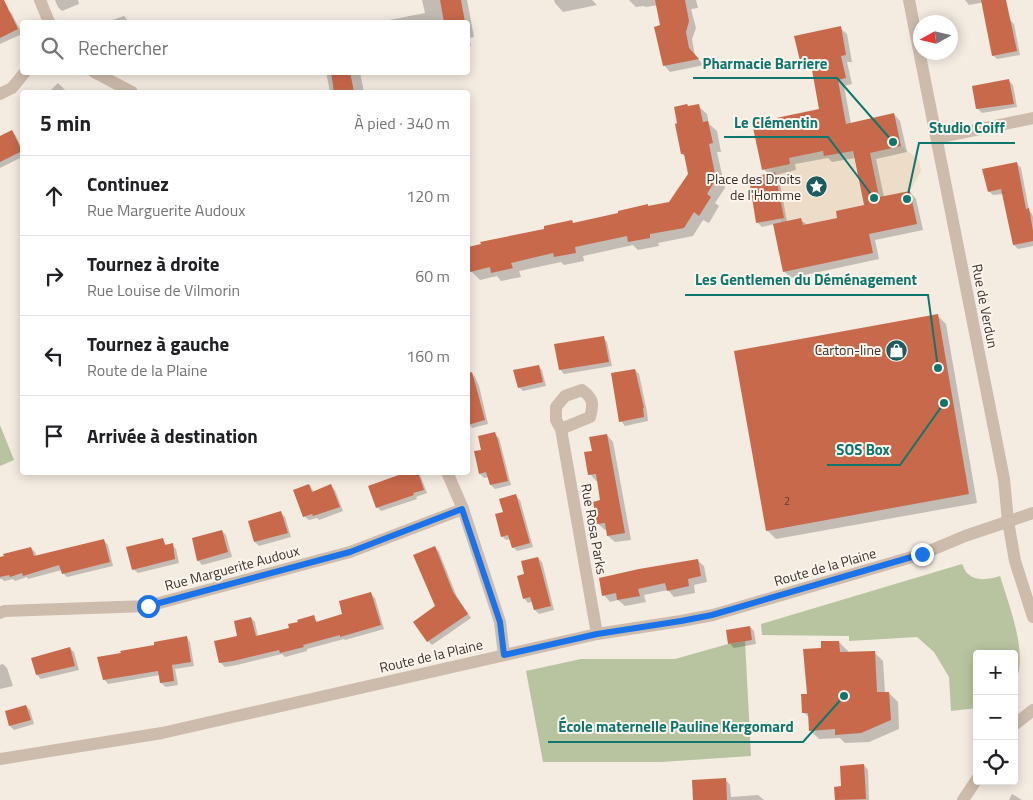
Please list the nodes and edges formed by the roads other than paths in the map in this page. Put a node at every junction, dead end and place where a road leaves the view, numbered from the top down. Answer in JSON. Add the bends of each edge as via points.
{"nodes":[{"id":1,"x":40,"y":0,"type":"edge"},
{"id":2,"x":910,"y":0,"type":"edge"},
{"id":3,"x":48,"y":20,"type":"edge"},
{"id":4,"x":23,"y":75,"type":"edge"},
{"id":5,"x":100,"y":75,"type":"edge"},
{"id":6,"x":128,"y":90,"type":"edge"},
{"id":7,"x":0,"y":94,"type":"edge"},
{"id":8,"x":1033,"y":118,"type":"edge"},
{"id":9,"x":937,"y":138,"type":"junction"},
{"id":10,"x":561,"y":428,"type":"dead end"},
{"id":11,"x":448,"y":475,"type":"edge"},
{"id":12,"x":462,"y":509,"type":"junction"},
{"id":13,"x":1033,"y":513,"type":"edge"},
{"id":14,"x":1008,"y":521,"type":"junction"},
{"id":15,"x":0,"y":613,"type":"edge"},
{"id":16,"x":1033,"y":617,"type":"edge"},
{"id":17,"x":597,"y":634,"type":"junction"},
{"id":18,"x":504,"y":655,"type":"junction"},
{"id":19,"x":1033,"y":710,"type":"edge"},
{"id":20,"x":1018,"y":722,"type":"edge"},
{"id":21,"x":0,"y":760,"type":"edge"},
{"id":22,"x":973,"y":785,"type":"edge"},
{"id":23,"x":963,"y":800,"type":"edge"}],
"edges":[{"from":1,"to":3,"type":"street"},
{"from":2,"to":9,"type":"street","name":"Rue de Verdun"},
{"from":4,"to":7,"type":"street","via":[[12,88]]},
{"from":5,"to":6,"type":"street"},
{"from":8,"to":9,"type":"street"},
{"from":9,"to":14,"type":"street","name":"Rue de Verdun","via":[[1004,479]]},
{"from":10,"to":17,"type":"street","name":"Rue Rosa Parks"},
{"from":11,"to":12,"type":"street"},
{"from":12,"to":15,"type":"street","name":"Rue Marguerite Audoux","via":[[350,552],[148,606]]},
{"from":12,"to":18,"type":"street","via":[[500,622]]},
{"from":13,"to":14,"type":"street","name":"Route de la Plaine"},
{"from":14,"to":16,"type":"street","name":"Rue de Verdun","via":[[1015,561]]},
{"from":14,"to":17,"type":"street","name":"Route de la Plaine","via":[[922,554],[712,615]]},
{"from":17,"to":18,"type":"street","name":"Route de la Plaine"},
{"from":18,"to":21,"type":"street","name":"Route de la Plaine","via":[[162,733]]},
{"from":19,"to":20,"type":"street"},
{"from":22,"to":23,"type":"street"}]}
